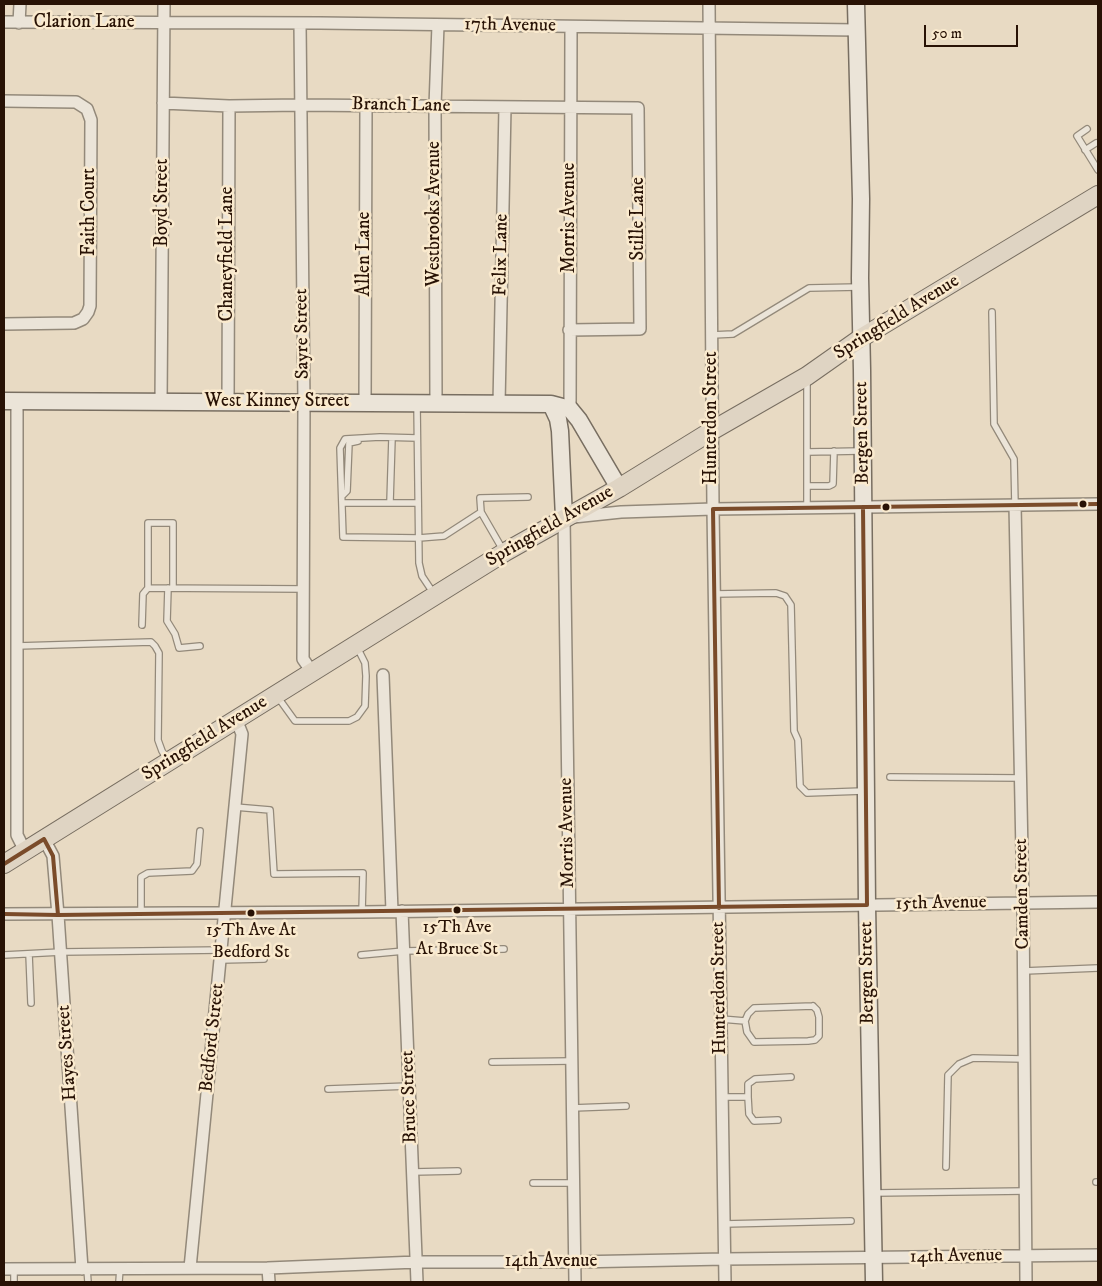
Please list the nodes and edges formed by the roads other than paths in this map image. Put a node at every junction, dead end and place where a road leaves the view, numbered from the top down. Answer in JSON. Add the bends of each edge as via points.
{"nodes":[{"id":1,"x":20,"y":4,"type":"edge"},
{"id":2,"x":164,"y":4,"type":"edge"},
{"id":3,"x":709,"y":4,"type":"edge"},
{"id":4,"x":856,"y":4,"type":"edge"},
{"id":5,"x":4,"y":22,"type":"edge"},
{"id":6,"x":19,"y":23,"type":"junction"},
{"id":7,"x":164,"y":23,"type":"junction"},
{"id":8,"x":300,"y":24,"type":"junction"},
{"id":9,"x":438,"y":24,"type":"junction"},
{"id":10,"x":571,"y":27,"type":"junction"},
{"id":11,"x":710,"y":28,"type":"junction"},
{"id":12,"x":857,"y":30,"type":"junction"},
{"id":13,"x":4,"y":101,"type":"edge"},
{"id":14,"x":163,"y":103,"type":"junction"},
{"id":15,"x":300,"y":105,"type":"junction"},
{"id":16,"x":228,"y":106,"type":"junction"},
{"id":17,"x":366,"y":106,"type":"junction"},
{"id":18,"x":435,"y":106,"type":"junction"},
{"id":19,"x":505,"y":107,"type":"junction"},
{"id":20,"x":570,"y":108,"type":"junction"},
{"id":21,"x":638,"y":108,"type":"joint"},
{"id":22,"x":1087,"y":129,"type":"dead end"},
{"id":23,"x":1096,"y":143,"type":"dead end"},
{"id":24,"x":1085,"y":150,"type":"junction"},
{"id":25,"x":1096,"y":160,"type":"edge"},
{"id":26,"x":1098,"y":170,"type":"edge"},
{"id":27,"x":1098,"y":195,"type":"edge"},
{"id":28,"x":860,"y":288,"type":"junction"},
{"id":29,"x":992,"y":312,"type":"dead end"},
{"id":30,"x":4,"y":324,"type":"edge"},
{"id":31,"x":569,"y":330,"type":"junction"},
{"id":32,"x":712,"y":335,"type":"junction"},
{"id":33,"x":861,"y":338,"type":"junction"},
{"id":34,"x":807,"y":376,"type":"junction"},
{"id":35,"x":10,"y":402,"type":"edge"},
{"id":36,"x":161,"y":402,"type":"junction"},
{"id":37,"x":365,"y":402,"type":"junction"},
{"id":38,"x":228,"y":403,"type":"junction"},
{"id":39,"x":304,"y":403,"type":"junction"},
{"id":40,"x":417,"y":403,"type":"junction"},
{"id":41,"x":436,"y":403,"type":"junction"},
{"id":42,"x":499,"y":404,"type":"junction"},
{"id":43,"x":551,"y":404,"type":"junction"},
{"id":44,"x":570,"y":409,"type":"junction"},
{"id":45,"x":712,"y":430,"type":"junction"},
{"id":46,"x":392,"y":438,"type":"junction"},
{"id":47,"x":417,"y":438,"type":"junction"},
{"id":48,"x":834,"y":451,"type":"junction"},
{"id":49,"x":863,"y":451,"type":"junction"},
{"id":50,"x":808,"y":452,"type":"junction"},
{"id":51,"x":808,"y":486,"type":"junction"},
{"id":52,"x":619,"y":488,"type":"junction"},
{"id":53,"x":528,"y":497,"type":"dead end"},
{"id":54,"x":390,"y":502,"type":"junction"},
{"id":55,"x":342,"y":503,"type":"junction"},
{"id":56,"x":418,"y":503,"type":"junction"},
{"id":57,"x":1098,"y":504,"type":"edge"},
{"id":58,"x":1015,"y":505,"type":"junction"},
{"id":59,"x":864,"y":507,"type":"junction"},
{"id":60,"x":807,"y":508,"type":"junction"},
{"id":61,"x":713,"y":509,"type":"junction"},
{"id":62,"x":481,"y":512,"type":"junction"},
{"id":63,"x":564,"y":518,"type":"junction"},
{"id":64,"x":419,"y":538,"type":"junction"},
{"id":65,"x":505,"y":552,"type":"junction"},
{"id":66,"x":148,"y":588,"type":"junction"},
{"id":67,"x":170,"y":588,"type":"junction"},
{"id":68,"x":304,"y":589,"type":"junction"},
{"id":69,"x":714,"y":594,"type":"junction"},
{"id":70,"x":435,"y":595,"type":"junction"},
{"id":71,"x":142,"y":625,"type":"dead end"},
{"id":72,"x":356,"y":645,"type":"junction"},
{"id":73,"x":17,"y":646,"type":"junction"},
{"id":74,"x":200,"y":646,"type":"dead end"},
{"id":75,"x":312,"y":672,"type":"junction"},
{"id":76,"x":383,"y":675,"type":"dead end"},
{"id":77,"x":276,"y":694,"type":"junction"},
{"id":78,"x":236,"y":720,"type":"junction"},
{"id":79,"x":168,"y":761,"type":"junction"},
{"id":80,"x":890,"y":777,"type":"dead end"},
{"id":81,"x":1021,"y":778,"type":"junction"},
{"id":82,"x":866,"y":791,"type":"junction"},
{"id":83,"x":236,"y":807,"type":"junction"},
{"id":84,"x":200,"y":831,"type":"dead end"},
{"id":85,"x":44,"y":839,"type":"junction"},
{"id":86,"x":24,"y":851,"type":"junction"},
{"id":87,"x":4,"y":864,"type":"edge"},
{"id":88,"x":1098,"y":902,"type":"edge"},
{"id":89,"x":1023,"y":903,"type":"junction"},
{"id":90,"x":867,"y":905,"type":"junction"},
{"id":91,"x":719,"y":908,"type":"junction"},
{"id":92,"x":569,"y":909,"type":"junction"},
{"id":93,"x":397,"y":911,"type":"junction"},
{"id":94,"x":362,"y":912,"type":"junction"},
{"id":95,"x":226,"y":913,"type":"junction"},
{"id":96,"x":4,"y":914,"type":"edge"},
{"id":97,"x":141,"y":914,"type":"junction"},
{"id":98,"x":58,"y":915,"type":"junction"},
{"id":99,"x":504,"y":949,"type":"dead end"},
{"id":100,"x":404,"y":951,"type":"junction"},
{"id":101,"x":61,"y":952,"type":"junction"},
{"id":102,"x":28,"y":954,"type":"junction"},
{"id":103,"x":4,"y":955,"type":"edge"},
{"id":104,"x":222,"y":955,"type":"junction"},
{"id":105,"x":361,"y":955,"type":"dead end"},
{"id":106,"x":264,"y":959,"type":"dead end"},
{"id":107,"x":1098,"y":968,"type":"edge"},
{"id":108,"x":1024,"y":971,"type":"junction"},
{"id":109,"x":30,"y":1003,"type":"dead end"},
{"id":110,"x":721,"y":1019,"type":"junction"},
{"id":111,"x":745,"y":1022,"type":"junction"},
{"id":112,"x":1024,"y":1059,"type":"junction"},
{"id":113,"x":572,"y":1061,"type":"junction"},
{"id":114,"x":492,"y":1062,"type":"dead end"},
{"id":115,"x":790,"y":1077,"type":"dead end"},
{"id":116,"x":409,"y":1086,"type":"junction"},
{"id":117,"x":328,"y":1089,"type":"dead end"},
{"id":118,"x":722,"y":1097,"type":"junction"},
{"id":119,"x":748,"y":1097,"type":"junction"},
{"id":120,"x":626,"y":1106,"type":"dead end"},
{"id":121,"x":572,"y":1108,"type":"junction"},
{"id":122,"x":778,"y":1120,"type":"dead end"},
{"id":123,"x":946,"y":1167,"type":"dead end"},
{"id":124,"x":458,"y":1170,"type":"dead end"},
{"id":125,"x":413,"y":1172,"type":"junction"},
{"id":126,"x":533,"y":1183,"type":"dead end"},
{"id":127,"x":573,"y":1183,"type":"junction"},
{"id":128,"x":1025,"y":1191,"type":"junction"},
{"id":129,"x":872,"y":1193,"type":"junction"},
{"id":130,"x":851,"y":1221,"type":"dead end"},
{"id":131,"x":724,"y":1224,"type":"junction"},
{"id":132,"x":1098,"y":1255,"type":"edge"},
{"id":133,"x":1025,"y":1256,"type":"junction"},
{"id":134,"x":874,"y":1258,"type":"junction"},
{"id":135,"x":724,"y":1259,"type":"junction"},
{"id":136,"x":416,"y":1262,"type":"junction"},
{"id":137,"x":574,"y":1262,"type":"junction"},
{"id":138,"x":120,"y":1268,"type":"junction"},
{"id":139,"x":190,"y":1268,"type":"junction"},
{"id":140,"x":268,"y":1268,"type":"junction"},
{"id":141,"x":9,"y":1269,"type":"edge"},
{"id":142,"x":85,"y":1269,"type":"junction"},
{"id":143,"x":14,"y":1282,"type":"edge"},
{"id":144,"x":88,"y":1282,"type":"edge"},
{"id":145,"x":119,"y":1282,"type":"edge"},
{"id":146,"x":269,"y":1282,"type":"edge"},
{"id":147,"x":417,"y":1282,"type":"edge"},
{"id":148,"x":575,"y":1282,"type":"edge"},
{"id":149,"x":725,"y":1282,"type":"edge"},
{"id":150,"x":874,"y":1282,"type":"edge"},
{"id":151,"x":1026,"y":1282,"type":"edge"}],
"edges":[{"from":1,"to":6,"type":"street"},
{"from":2,"to":7,"type":"street","name":"Boyd Street"},
{"from":3,"to":11,"type":"street","name":"Hunterdon Street"},
{"from":4,"to":12,"type":"main road","name":"Bergen Street"},
{"from":5,"to":6,"type":"street","name":"Clarion Lane"},
{"from":6,"to":7,"type":"street","name":"Clarion Lane"},
{"from":7,"to":8,"type":"street","name":"17th Avenue"},
{"from":7,"to":14,"type":"street","name":"Boyd Street"},
{"from":8,"to":9,"type":"street","name":"17th Avenue"},
{"from":8,"to":15,"type":"street","name":"Sayre Street"},
{"from":9,"to":10,"type":"street","name":"17th Avenue"},
{"from":9,"to":18,"type":"street","name":"Westbrooks Avenue"},
{"from":10,"to":11,"type":"street","name":"17th Avenue"},
{"from":10,"to":20,"type":"street","name":"Morris Avenue"},
{"from":11,"to":12,"type":"street","name":"17th Avenue"},
{"from":11,"to":32,"type":"street","name":"Hunterdon Street"},
{"from":12,"to":28,"type":"main road","name":"Bergen Street"},
{"from":13,"to":30,"type":"street","name":"Faith Court","via":[[76,102],[87,109],[91,120],[88,312],[74,323]]},
{"from":14,"to":16,"type":"street","name":"Branch Lane"},
{"from":14,"to":36,"type":"street","name":"Boyd Street"},
{"from":15,"to":16,"type":"street","name":"Branch Lane"},
{"from":15,"to":17,"type":"street","name":"Branch Lane"},
{"from":15,"to":39,"type":"street","name":"Sayre Street"},
{"from":16,"to":38,"type":"street","name":"Chaneyfield Lane"},
{"from":17,"to":18,"type":"street","name":"Branch Lane"},
{"from":17,"to":37,"type":"street","name":"Allen Lane"},
{"from":18,"to":19,"type":"street","name":"Branch Lane"},
{"from":18,"to":41,"type":"street","name":"Westbrooks Avenue"},
{"from":19,"to":20,"type":"street","name":"Branch Lane"},
{"from":19,"to":42,"type":"street","name":"Felix Lane"},
{"from":20,"to":21,"type":"street","name":"Branch Lane"},
{"from":20,"to":31,"type":"street","name":"Morris Avenue"},
{"from":21,"to":31,"type":"street","name":"Stille Lane","via":[[640,329]]},
{"from":22,"to":24,"type":"lane","via":[[1077,136]]},
{"from":23,"to":24,"type":"lane"},
{"from":24,"to":25,"type":"lane"},
{"from":25,"to":26,"type":"lane"},
{"from":27,"to":33,"type":"main road","name":"Springfield Avenue"},
{"from":28,"to":32,"type":"lane","via":[[809,288],[733,334]]},
{"from":28,"to":33,"type":"main road","name":"Bergen Street"},
{"from":29,"to":58,"type":"lane","via":[[994,424],[1014,459]]},
{"from":31,"to":44,"type":"street","name":"Morris Avenue"},
{"from":32,"to":45,"type":"street","name":"Hunterdon Street"},
{"from":33,"to":34,"type":"main road","name":"Springfield Avenue"},
{"from":33,"to":49,"type":"main road","name":"Bergen Street"},
{"from":34,"to":45,"type":"main road","name":"Springfield Avenue"},
{"from":34,"to":50,"type":"lane"},
{"from":35,"to":36,"type":"main road","name":"West Kinney Street"},
{"from":35,"to":73,"type":"street"},
{"from":36,"to":38,"type":"main road","name":"West Kinney Street"},
{"from":37,"to":39,"type":"main road","name":"West Kinney Street"},
{"from":37,"to":40,"type":"main road","name":"West Kinney Street"},
{"from":38,"to":39,"type":"main road","name":"West Kinney Street"},
{"from":39,"to":68,"type":"street","name":"Sayre Street"},
{"from":40,"to":41,"type":"main road","name":"West Kinney Street"},
{"from":40,"to":47,"type":"lane"},
{"from":41,"to":42,"type":"main road","name":"West Kinney Street"},
{"from":42,"to":43,"type":"main road","name":"West Kinney Street"},
{"from":43,"to":44,"type":"main road"},
{"from":43,"to":63,"type":"main road","name":"Morris Avenue","via":[[556,411],[560,431]]},
{"from":44,"to":52,"type":"main road"},
{"from":45,"to":52,"type":"main road","name":"Springfield Avenue"},
{"from":45,"to":61,"type":"street","name":"Hunterdon Street"},
{"from":46,"to":47,"type":"lane"},
{"from":46,"to":54,"type":"lane"},
{"from":46,"to":55,"type":"lane","via":[[345,439],[340,448]]},
{"from":47,"to":56,"type":"lane"},
{"from":48,"to":49,"type":"lane"},
{"from":48,"to":50,"type":"lane"},
{"from":48,"to":51,"type":"lane","via":[[833,484]]},
{"from":49,"to":59,"type":"main road","name":"Bergen Street"},
{"from":50,"to":51,"type":"lane"},
{"from":51,"to":60,"type":"lane"},
{"from":52,"to":63,"type":"main road","name":"Springfield Avenue"},
{"from":53,"to":62,"type":"lane","via":[[480,498]]},
{"from":54,"to":55,"type":"lane"},
{"from":54,"to":56,"type":"lane"},
{"from":55,"to":64,"type":"lane","via":[[343,537]]},
{"from":56,"to":64,"type":"lane"},
{"from":57,"to":58,"type":"street"},
{"from":58,"to":59,"type":"street"},
{"from":58,"to":81,"type":"street","name":"Camden Street"},
{"from":59,"to":60,"type":"street"},
{"from":59,"to":82,"type":"main road","name":"Bergen Street"},
{"from":60,"to":61,"type":"street"},
{"from":61,"to":63,"type":"street","via":[[621,512]]},
{"from":61,"to":69,"type":"street","name":"Hunterdon Street"},
{"from":62,"to":64,"type":"lane","via":[[444,536]]},
{"from":62,"to":65,"type":"lane"},
{"from":63,"to":65,"type":"main road","name":"Springfield Avenue"},
{"from":63,"to":92,"type":"street","name":"Morris Avenue"},
{"from":64,"to":70,"type":"lane","via":[[422,576]]},
{"from":65,"to":70,"type":"main road","name":"Springfield Avenue"},
{"from":66,"to":67,"type":"lane"},
{"from":66,"to":67,"type":"lane","via":[[148,523],[173,523]]},
{"from":66,"to":71,"type":"lane","via":[[142,594]]},
{"from":67,"to":68,"type":"lane"},
{"from":67,"to":74,"type":"lane","via":[[167,621],[179,648]]},
{"from":68,"to":75,"type":"street","name":"Sayre Street","via":[[303,659]]},
{"from":69,"to":82,"type":"lane","via":[[776,593],[785,596],[791,605],[794,731],[798,740],[800,786],[807,793]]},
{"from":69,"to":91,"type":"street","name":"Hunterdon Street"},
{"from":70,"to":72,"type":"main road","name":"Springfield Avenue"},
{"from":72,"to":75,"type":"main road","name":"Springfield Avenue"},
{"from":72,"to":77,"type":"lane","via":[[365,664],[366,676],[365,706],[357,718],[349,721],[295,721]]},
{"from":73,"to":79,"type":"lane","via":[[150,642],[159,653],[158,740]]},
{"from":73,"to":86,"type":"street","via":[[17,835]]},
{"from":75,"to":77,"type":"main road","name":"Springfield Avenue"},
{"from":76,"to":93,"type":"street","name":"Bruce Street"},
{"from":77,"to":78,"type":"main road","name":"Springfield Avenue"},
{"from":78,"to":79,"type":"main road","name":"Springfield Avenue"},
{"from":78,"to":83,"type":"street","name":"Bedford Street","via":[[242,734]]},
{"from":79,"to":85,"type":"main road","name":"Springfield Avenue"},
{"from":80,"to":81,"type":"lane"},
{"from":81,"to":89,"type":"street","name":"Camden Street"},
{"from":82,"to":90,"type":"main road","name":"Bergen Street"},
{"from":83,"to":94,"type":"lane","via":[[270,810],[274,874],[363,873]]},
{"from":83,"to":95,"type":"street","name":"Bedford Street"},
{"from":84,"to":97,"type":"lane","via":[[197,864],[192,871],[142,875]]},
{"from":85,"to":86,"type":"main road","name":"Springfield Avenue"},
{"from":85,"to":98,"type":"street","name":"Hayes Street","via":[[53,856]]},
{"from":86,"to":87,"type":"main road","name":"Springfield Avenue"},
{"from":88,"to":89,"type":"street","name":"15th Avenue"},
{"from":89,"to":90,"type":"street","name":"15th Avenue"},
{"from":89,"to":108,"type":"street","name":"Camden Street"},
{"from":90,"to":91,"type":"street","name":"15th Avenue"},
{"from":90,"to":129,"type":"main road","name":"Bergen Street"},
{"from":91,"to":92,"type":"street","name":"15th Avenue"},
{"from":91,"to":110,"type":"street","name":"Hunterdon Street"},
{"from":92,"to":93,"type":"street","name":"15th Avenue"},
{"from":92,"to":113,"type":"street","name":"Morris Avenue"},
{"from":93,"to":94,"type":"street","name":"15th Avenue"},
{"from":93,"to":100,"type":"street","name":"Bruce Street"},
{"from":94,"to":95,"type":"street","name":"15th Avenue"},
{"from":95,"to":97,"type":"street","name":"15th Avenue"},
{"from":95,"to":104,"type":"street","name":"Bedford Street"},
{"from":96,"to":98,"type":"street","name":"15th Avenue"},
{"from":97,"to":98,"type":"street","name":"15th Avenue"},
{"from":98,"to":101,"type":"street","name":"Hayes Street"},
{"from":99,"to":100,"type":"lane"},
{"from":100,"to":105,"type":"lane"},
{"from":100,"to":116,"type":"street","name":"Bruce Street"},
{"from":101,"to":102,"type":"lane"},
{"from":101,"to":104,"type":"lane"},
{"from":101,"to":142,"type":"street","name":"Hayes Street"},
{"from":102,"to":103,"type":"lane"},
{"from":102,"to":109,"type":"lane"},
{"from":104,"to":106,"type":"lane"},
{"from":104,"to":139,"type":"street","name":"Bedford Street"},
{"from":107,"to":108,"type":"lane"},
{"from":108,"to":112,"type":"street","name":"Camden Street"},
{"from":110,"to":111,"type":"lane"},
{"from":110,"to":118,"type":"street","name":"Hunterdon Street"},
{"from":111,"to":111,"type":"lane","via":[[754,1042],[808,1041],[819,1036],[819,1017],[813,1006],[754,1008]]},
{"from":112,"to":123,"type":"lane","via":[[973,1058],[959,1064],[948,1075]]},
{"from":112,"to":128,"type":"street","name":"Camden Street"},
{"from":113,"to":114,"type":"lane"},
{"from":113,"to":121,"type":"street","name":"Morris Avenue"},
{"from":115,"to":119,"type":"lane","via":[[755,1079],[748,1084]]},
{"from":116,"to":117,"type":"lane"},
{"from":116,"to":125,"type":"street","name":"Bruce Street"},
{"from":118,"to":119,"type":"lane"},
{"from":118,"to":131,"type":"street","name":"Hunterdon Street"},
{"from":119,"to":122,"type":"lane","via":[[749,1114],[754,1121]]},
{"from":120,"to":121,"type":"lane"},
{"from":121,"to":127,"type":"street","name":"Morris Avenue"},
{"from":124,"to":125,"type":"lane"},
{"from":125,"to":136,"type":"street","name":"Bruce Street"},
{"from":126,"to":127,"type":"lane"},
{"from":127,"to":137,"type":"street","name":"Morris Avenue"},
{"from":128,"to":129,"type":"lane"},
{"from":128,"to":133,"type":"street","name":"Camden Street"},
{"from":129,"to":134,"type":"main road","name":"Bergen Street"},
{"from":130,"to":131,"type":"lane"},
{"from":131,"to":135,"type":"street","name":"Hunterdon Street"},
{"from":132,"to":133,"type":"street","name":"14th Avenue"},
{"from":133,"to":134,"type":"street","name":"14th Avenue"},
{"from":133,"to":151,"type":"street","name":"Camden Street"},
{"from":134,"to":135,"type":"street","name":"14th Avenue"},
{"from":134,"to":150,"type":"main road","name":"Bergen Street"},
{"from":135,"to":137,"type":"street","name":"14th Avenue"},
{"from":135,"to":149,"type":"street","name":"Hunterdon Street"},
{"from":136,"to":137,"type":"street","name":"14th Avenue"},
{"from":136,"to":140,"type":"street","name":"14th Avenue"},
{"from":136,"to":147,"type":"street","name":"Bruce Street"},
{"from":137,"to":148,"type":"street","name":"Morris Avenue"},
{"from":138,"to":139,"type":"street","name":"14th Avenue"},
{"from":138,"to":142,"type":"street","name":"14th Avenue"},
{"from":138,"to":145,"type":"lane"},
{"from":139,"to":140,"type":"street","name":"14th Avenue"},
{"from":140,"to":146,"type":"street"},
{"from":141,"to":142,"type":"street","name":"14th Avenue"},
{"from":141,"to":143,"type":"lane"},
{"from":142,"to":144,"type":"lane"}]}
